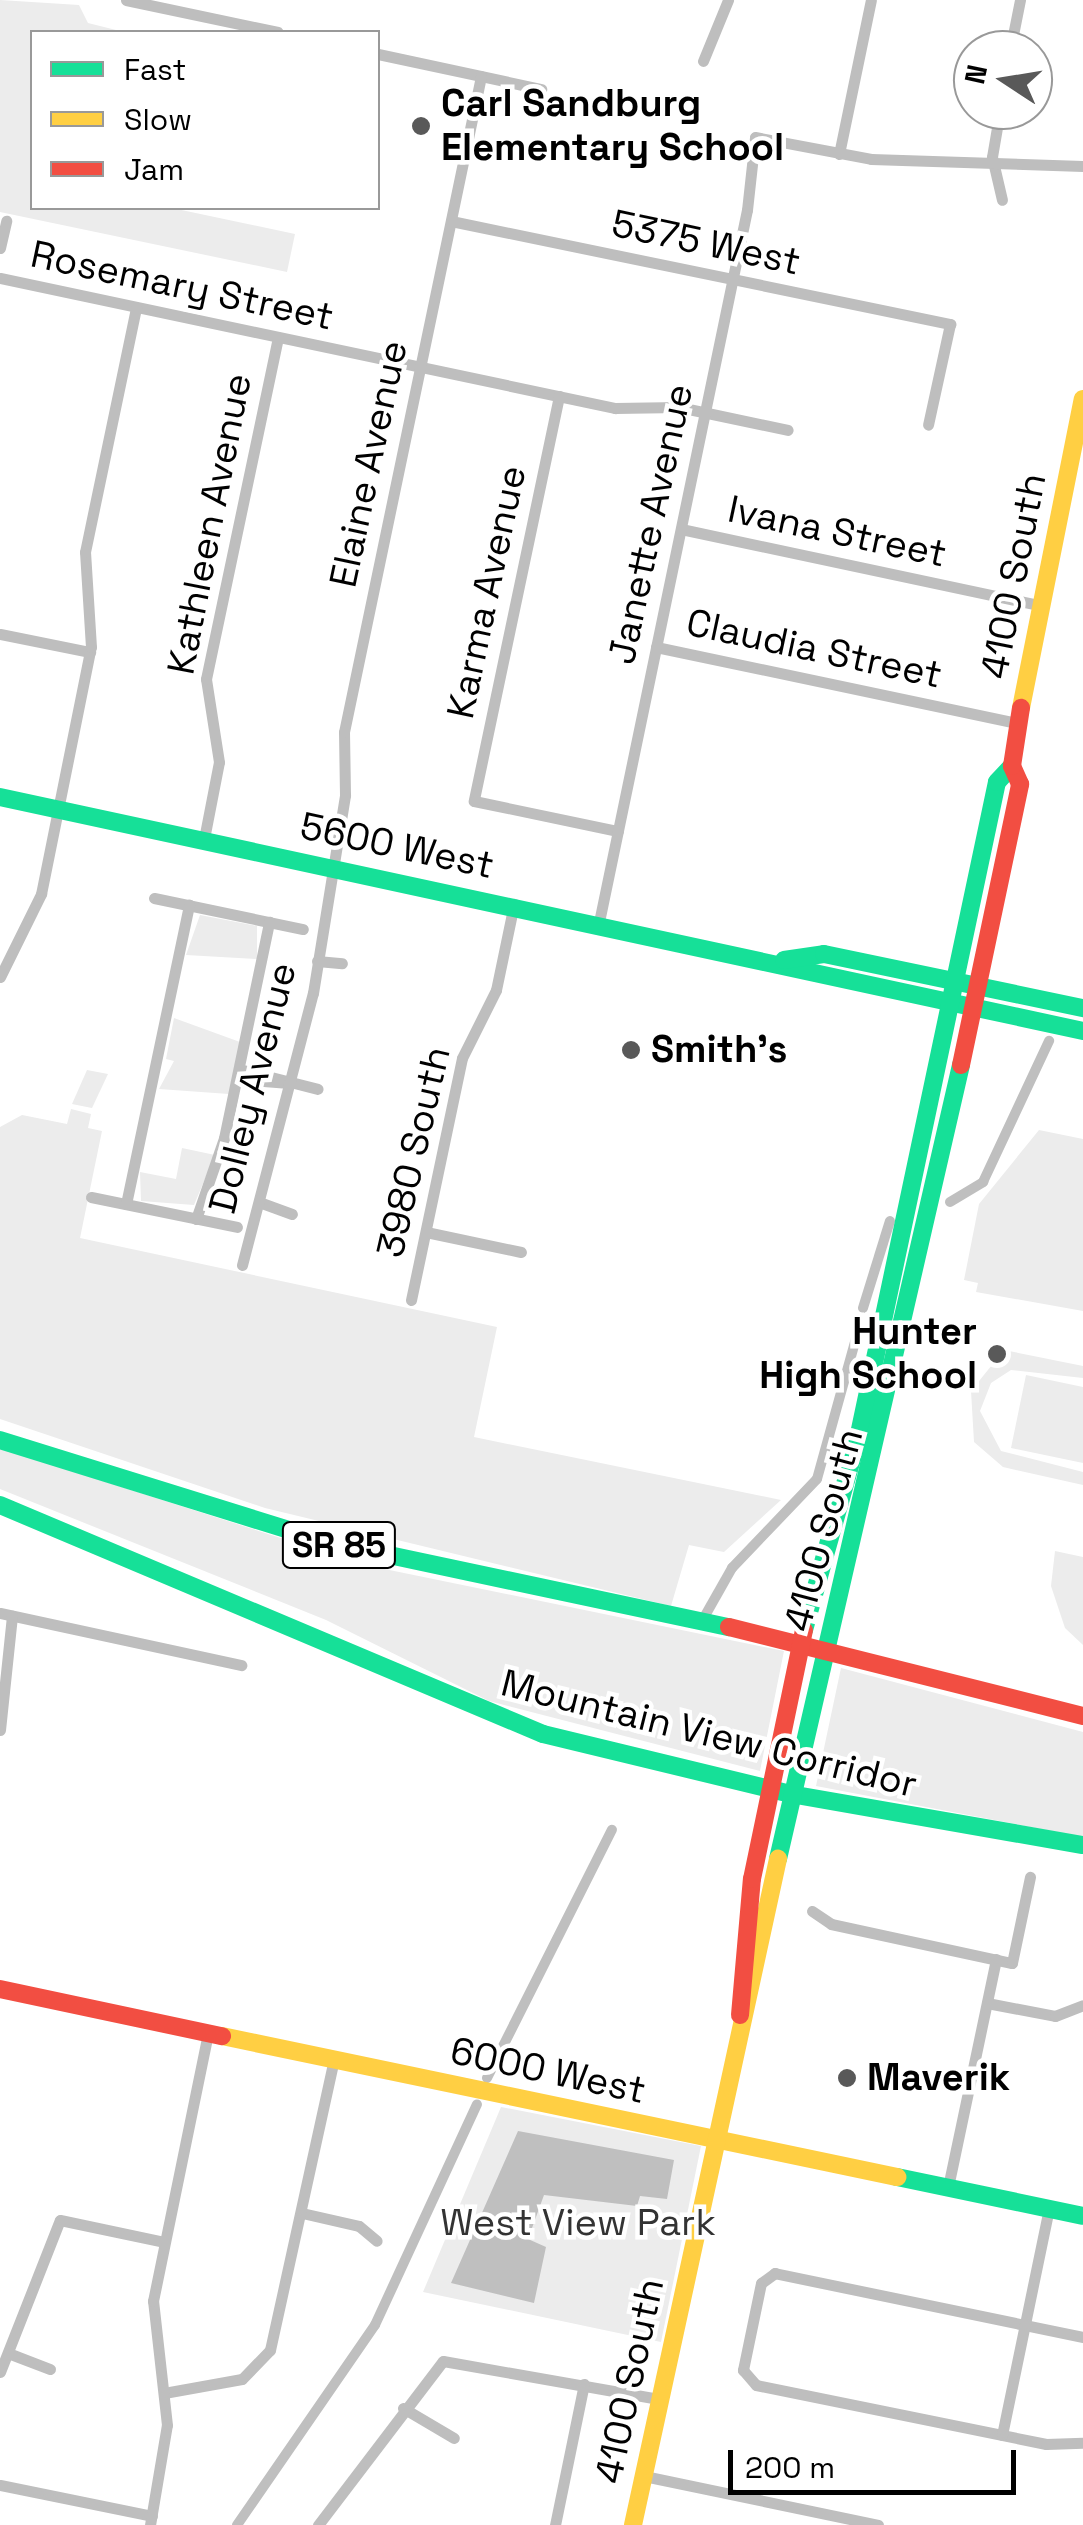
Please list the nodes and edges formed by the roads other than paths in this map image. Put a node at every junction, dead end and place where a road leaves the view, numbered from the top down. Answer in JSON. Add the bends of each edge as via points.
{"nodes":[{"id":1,"x":126,"y":0,"type":"edge"},
{"id":2,"x":728,"y":0,"type":"edge"},
{"id":3,"x":871,"y":0,"type":"edge"},
{"id":4,"x":1020,"y":0,"type":"edge"},
{"id":5,"x":268,"y":30,"type":"edge"},
{"id":6,"x":1014,"y":30,"type":"edge"},
{"id":7,"x":380,"y":54,"type":"edge"},
{"id":8,"x":703,"y":61,"type":"dead end"},
{"id":9,"x":481,"y":76,"type":"junction"},
{"id":10,"x":541,"y":89,"type":"dead end"},
{"id":11,"x":997,"y":130,"type":"edge"},
{"id":12,"x":839,"y":154,"type":"junction"},
{"id":13,"x":992,"y":157,"type":"junction"},
{"id":14,"x":1083,"y":166,"type":"edge"},
{"id":15,"x":1002,"y":200,"type":"dead end"},
{"id":16,"x":451,"y":221,"type":"junction"},
{"id":17,"x":6,"y":222,"type":"dead end"},
{"id":18,"x":0,"y":248,"type":"edge"},
{"id":19,"x":0,"y":278,"type":"edge"},
{"id":20,"x":733,"y":279,"type":"junction"},
{"id":21,"x":136,"y":307,"type":"junction"},
{"id":22,"x":278,"y":337,"type":"junction"},
{"id":23,"x":420,"y":367,"type":"junction"},
{"id":24,"x":560,"y":396,"type":"junction"},
{"id":25,"x":1083,"y":399,"type":"edge"},
{"id":26,"x":705,"y":412,"type":"junction"},
{"id":27,"x":928,"y":426,"type":"dead end"},
{"id":28,"x":1080,"y":428,"type":"edge"},
{"id":29,"x":788,"y":430,"type":"dead end"},
{"id":30,"x":681,"y":530,"type":"junction"},
{"id":31,"x":1039,"y":605,"type":"junction"},
{"id":32,"x":0,"y":634,"type":"edge"},
{"id":33,"x":656,"y":647,"type":"junction"},
{"id":34,"x":90,"y":652,"type":"junction"},
{"id":35,"x":1018,"y":723,"type":"junction"},
{"id":36,"x":1012,"y":766,"type":"junction"},
{"id":37,"x":0,"y":797,"type":"edge"},
{"id":38,"x":58,"y":810,"type":"junction"},
{"id":39,"x":618,"y":831,"type":"junction"},
{"id":40,"x":204,"y":839,"type":"junction"},
{"id":41,"x":330,"y":866,"type":"junction"},
{"id":42,"x":154,"y":898,"type":"dead end"},
{"id":43,"x":514,"y":904,"type":"junction"},
{"id":44,"x":189,"y":905,"type":"junction"},
{"id":45,"x":269,"y":922,"type":"junction"},
{"id":46,"x":599,"y":922,"type":"junction"},
{"id":47,"x":304,"y":929,"type":"dead end"},
{"id":48,"x":317,"y":960,"type":"junction"},
{"id":49,"x":780,"y":960,"type":"junction"},
{"id":50,"x":342,"y":963,"type":"dead end"},
{"id":51,"x":0,"y":977,"type":"edge"},
{"id":52,"x":954,"y":981,"type":"junction"},
{"id":53,"x":977,"y":986,"type":"junction"},
{"id":54,"x":950,"y":1004,"type":"junction"},
{"id":55,"x":972,"y":1008,"type":"junction"},
{"id":56,"x":1083,"y":1008,"type":"edge"},
{"id":57,"x":1083,"y":1030,"type":"edge"},
{"id":58,"x":238,"y":1074,"type":"junction"},
{"id":59,"x":289,"y":1083,"type":"junction"},
{"id":60,"x":318,"y":1089,"type":"dead end"},
{"id":61,"x":91,"y":1197,"type":"dead end"},
{"id":62,"x":259,"y":1202,"type":"junction"},
{"id":63,"x":126,"y":1204,"type":"junction"},
{"id":64,"x":292,"y":1214,"type":"dead end"},
{"id":65,"x":196,"y":1219,"type":"junction"},
{"id":66,"x":237,"y":1228,"type":"dead end"},
{"id":67,"x":426,"y":1232,"type":"junction"},
{"id":68,"x":521,"y":1252,"type":"dead end"},
{"id":69,"x":242,"y":1265,"type":"dead end"},
{"id":70,"x":412,"y":1300,"type":"dead end"},
{"id":71,"x":0,"y":1440,"type":"edge"},
{"id":72,"x":0,"y":1505,"type":"edge"},
{"id":73,"x":6,"y":1615,"type":"edge"},
{"id":74,"x":802,"y":1643,"type":"junction"},
{"id":75,"x":826,"y":1648,"type":"junction"},
{"id":76,"x":240,"y":1664,"type":"dead end"},
{"id":77,"x":1083,"y":1716,"type":"edge"},
{"id":78,"x":0,"y":1730,"type":"edge"},
{"id":79,"x":771,"y":1790,"type":"junction"},
{"id":80,"x":796,"y":1795,"type":"junction"},
{"id":81,"x":1083,"y":1845,"type":"edge"},
{"id":82,"x":1030,"y":1878,"type":"dead end"},
{"id":83,"x":812,"y":1911,"type":"dead end"},
{"id":84,"x":996,"y":1959,"type":"junction"},
{"id":85,"x":0,"y":1990,"type":"edge"},
{"id":86,"x":987,"y":2003,"type":"junction"},
{"id":87,"x":1083,"y":2005,"type":"edge"},
{"id":88,"x":740,"y":2015,"type":"junction"},
{"id":89,"x":208,"y":2033,"type":"junction"},
{"id":90,"x":334,"y":2059,"type":"junction"},
{"id":91,"x":715,"y":2138,"type":"junction"},
{"id":92,"x":948,"y":2188,"type":"junction"},
{"id":93,"x":1049,"y":2209,"type":"junction"},
{"id":94,"x":302,"y":2213,"type":"junction"},
{"id":95,"x":1083,"y":2216,"type":"edge"},
{"id":96,"x":377,"y":2240,"type":"dead end"},
{"id":97,"x":164,"y":2242,"type":"junction"},
{"id":98,"x":1025,"y":2324,"type":"junction"},
{"id":99,"x":1083,"y":2337,"type":"edge"},
{"id":100,"x":8,"y":2352,"type":"junction"},
{"id":101,"x":50,"y":2369,"type":"dead end"},
{"id":102,"x":0,"y":2372,"type":"edge"},
{"id":103,"x":584,"y":2384,"type":"junction"},
{"id":104,"x":164,"y":2393,"type":"junction"},
{"id":105,"x":660,"y":2399,"type":"junction"},
{"id":106,"x":403,"y":2408,"type":"junction"},
{"id":107,"x":1002,"y":2435,"type":"junction"},
{"id":108,"x":454,"y":2438,"type":"dead end"},
{"id":109,"x":1083,"y":2443,"type":"edge"},
{"id":110,"x":644,"y":2476,"type":"junction"},
{"id":111,"x":0,"y":2485,"type":"edge"},
{"id":112,"x":151,"y":2520,"type":"edge"},
{"id":113,"x":854,"y":2522,"type":"edge"},
{"id":114,"x":318,"y":2525,"type":"edge"},
{"id":115,"x":554,"y":2525,"type":"edge"},
{"id":116,"x":633,"y":2525,"type":"edge"},
{"id":117,"x":878,"y":2525,"type":"edge"}],
"edges":[{"from":1,"to":5,"type":"street"},
{"from":2,"to":8,"type":"street"},
{"from":3,"to":12,"type":"street"},
{"from":4,"to":6,"type":"street"},
{"from":7,"to":9,"type":"street"},
{"from":9,"to":10,"type":"street"},
{"from":9,"to":16,"type":"street","name":"Elaine Avenue"},
{"from":11,"to":13,"type":"street"},
{"from":12,"to":13,"type":"street"},
{"from":12,"to":20,"type":"street","name":"Janette Avenue","via":[[754,136]]},
{"from":13,"to":14,"type":"street"},
{"from":13,"to":15,"type":"street"},
{"from":16,"to":20,"type":"street","name":"5375 West"},
{"from":16,"to":23,"type":"street","name":"Elaine Avenue"},
{"from":17,"to":18,"type":"street"},
{"from":19,"to":21,"type":"street","name":"Rosemary Street"},
{"from":20,"to":26,"type":"street","name":"Janette Avenue"},
{"from":20,"to":27,"type":"street","name":"5375 West","via":[[950,324]]},
{"from":21,"to":22,"type":"street","name":"Rosemary Street"},
{"from":21,"to":34,"type":"street","via":[[85,552]]},
{"from":22,"to":23,"type":"street","name":"Rosemary Street"},
{"from":22,"to":40,"type":"street","name":"Kathleen Avenue","via":[[206,679],[220,762]]},
{"from":23,"to":24,"type":"street","name":"Rosemary Street"},
{"from":23,"to":41,"type":"street","name":"Elaine Avenue","via":[[344,732],[345,795]]},
{"from":24,"to":26,"type":"street","name":"Rosemary Street"},
{"from":24,"to":39,"type":"street","name":"Karma Avenue","via":[[474,801]]},
{"from":25,"to":28,"type":"main road","name":"4100 South"},
{"from":26,"to":29,"type":"street","name":"Rosemary Street"},
{"from":26,"to":30,"type":"street","name":"Janette Avenue"},
{"from":28,"to":31,"type":"main road","name":"4100 South"},
{"from":30,"to":31,"type":"street","name":"Ivana Street"},
{"from":30,"to":33,"type":"street","name":"Janette Avenue"},
{"from":31,"to":35,"type":"main road","name":"4100 South"},
{"from":32,"to":34,"type":"street"},
{"from":33,"to":35,"type":"street","name":"Claudia Street"},
{"from":33,"to":39,"type":"street","name":"Janette Avenue"},
{"from":34,"to":38,"type":"street"},
{"from":35,"to":36,"type":"main road","name":"4100 South"},
{"from":36,"to":52,"type":"main road","name":"4100 South","via":[[997,782]]},
{"from":36,"to":53,"type":"main road","name":"4100 South","via":[[1020,784]]},
{"from":37,"to":38,"type":"main road","name":"5600 West"},
{"from":38,"to":40,"type":"main road","name":"5600 West"},
{"from":38,"to":51,"type":"street","via":[[36,913]]},
{"from":39,"to":46,"type":"street","name":"Janette Avenue"},
{"from":40,"to":41,"type":"main road","name":"5600 West"},
{"from":41,"to":43,"type":"main road","name":"5600 West"},
{"from":41,"to":48,"type":"street","name":"Dolley Avenue"},
{"from":42,"to":44,"type":"street"},
{"from":43,"to":46,"type":"main road","name":"5600 West"},
{"from":43,"to":67,"type":"street","name":"3980 South","via":[[496,990],[464,1050]]},
{"from":44,"to":45,"type":"street"},
{"from":44,"to":63,"type":"street"},
{"from":45,"to":47,"type":"street"},
{"from":45,"to":58,"type":"street"},
{"from":46,"to":49,"type":"main road","name":"5600 West"},
{"from":48,"to":50,"type":"street"},
{"from":48,"to":59,"type":"street","name":"Dolley Avenue"},
{"from":49,"to":52,"type":"main road","name":"5600 West","via":[[824,954]]},
{"from":49,"to":54,"type":"main road","name":"5600 West"},
{"from":52,"to":53,"type":"main road","name":"5600 West"},
{"from":52,"to":54,"type":"main road","name":"4100 South"},
{"from":53,"to":55,"type":"main road","name":"4100 South"},
{"from":53,"to":56,"type":"main road","name":"5600 West"},
{"from":54,"to":55,"type":"main road","name":"5600 West"},
{"from":54,"to":74,"type":"main road","name":"4100 South","via":[[859,1434]]},
{"from":55,"to":57,"type":"main road","name":"5600 West"},
{"from":55,"to":75,"type":"main road","name":"4100 South","via":[[876,1469]]},
{"from":58,"to":59,"type":"street"},
{"from":58,"to":65,"type":"street"},
{"from":59,"to":60,"type":"street"},
{"from":59,"to":62,"type":"street","name":"Dolley Avenue"},
{"from":61,"to":63,"type":"street"},
{"from":62,"to":64,"type":"street"},
{"from":62,"to":69,"type":"street","name":"Dolley Avenue"},
{"from":63,"to":65,"type":"street"},
{"from":65,"to":66,"type":"street"},
{"from":67,"to":68,"type":"street"},
{"from":67,"to":70,"type":"street","name":"3980 South"},
{"from":71,"to":74,"type":"main road","number":"SR 85","via":[[286,1531]]},
{"from":72,"to":79,"type":"main road","name":"Mountain View Corridor","number":"SR 85","via":[[482,1713]]},
{"from":73,"to":76,"type":"street"},
{"from":73,"to":78,"type":"street"},
{"from":74,"to":75,"type":"main road","number":"SR 85"},
{"from":74,"to":79,"type":"main road","name":"4100 South"},
{"from":75,"to":77,"type":"main road","number":"SR 85"},
{"from":75,"to":80,"type":"main road","name":"4100 South"},
{"from":79,"to":80,"type":"main road","name":"Mountain View Corridor","number":"SR 85"},
{"from":79,"to":88,"type":"main road","name":"4100 South","via":[[741,1954]]},
{"from":80,"to":81,"type":"main road","name":"Mountain View Corridor","number":"SR 85"},
{"from":80,"to":88,"type":"main road","name":"4100 South"},
{"from":82,"to":84,"type":"street","via":[[1012,1963]]},
{"from":83,"to":84,"type":"street","via":[[831,1924]]},
{"from":84,"to":86,"type":"street"},
{"from":85,"to":89,"type":"main road","name":"6000 West"},
{"from":86,"to":87,"type":"street","via":[[1054,2016]]},
{"from":86,"to":92,"type":"street"},
{"from":88,"to":91,"type":"main road","name":"4100 South"},
{"from":89,"to":90,"type":"main road","name":"6000 West"},
{"from":89,"to":97,"type":"street"},
{"from":90,"to":91,"type":"main road","name":"6000 West"},
{"from":90,"to":94,"type":"street"},
{"from":91,"to":92,"type":"main road","name":"6000 West"},
{"from":91,"to":105,"type":"main road","name":"4100 South"},
{"from":92,"to":93,"type":"main road","name":"6000 West"},
{"from":93,"to":95,"type":"main road","name":"6000 West"},
{"from":93,"to":98,"type":"street"},
{"from":94,"to":96,"type":"street","via":[[359,2226]]},
{"from":94,"to":104,"type":"street","via":[[266,2358],[225,2385]]},
{"from":97,"to":100,"type":"street","via":[[60,2220]]},
{"from":97,"to":104,"type":"street","via":[[153,2313]]},
{"from":98,"to":99,"type":"street"},
{"from":98,"to":107,"type":"street"},
{"from":98,"to":107,"type":"street","via":[[769,2275],[746,2379]]},
{"from":100,"to":101,"type":"street"},
{"from":100,"to":102,"type":"street"},
{"from":103,"to":105,"type":"street"},
{"from":103,"to":106,"type":"street","via":[[453,2358]]},
{"from":103,"to":115,"type":"street"},
{"from":104,"to":112,"type":"street","via":[[167,2438]]},
{"from":105,"to":110,"type":"main road","name":"4100 South"},
{"from":106,"to":108,"type":"street"},
{"from":106,"to":114,"type":"street"},
{"from":107,"to":109,"type":"street"},
{"from":110,"to":113,"type":"street"},
{"from":110,"to":116,"type":"main road","name":"4100 South"},
{"from":111,"to":112,"type":"street"},
{"from":113,"to":117,"type":"street"}]}
